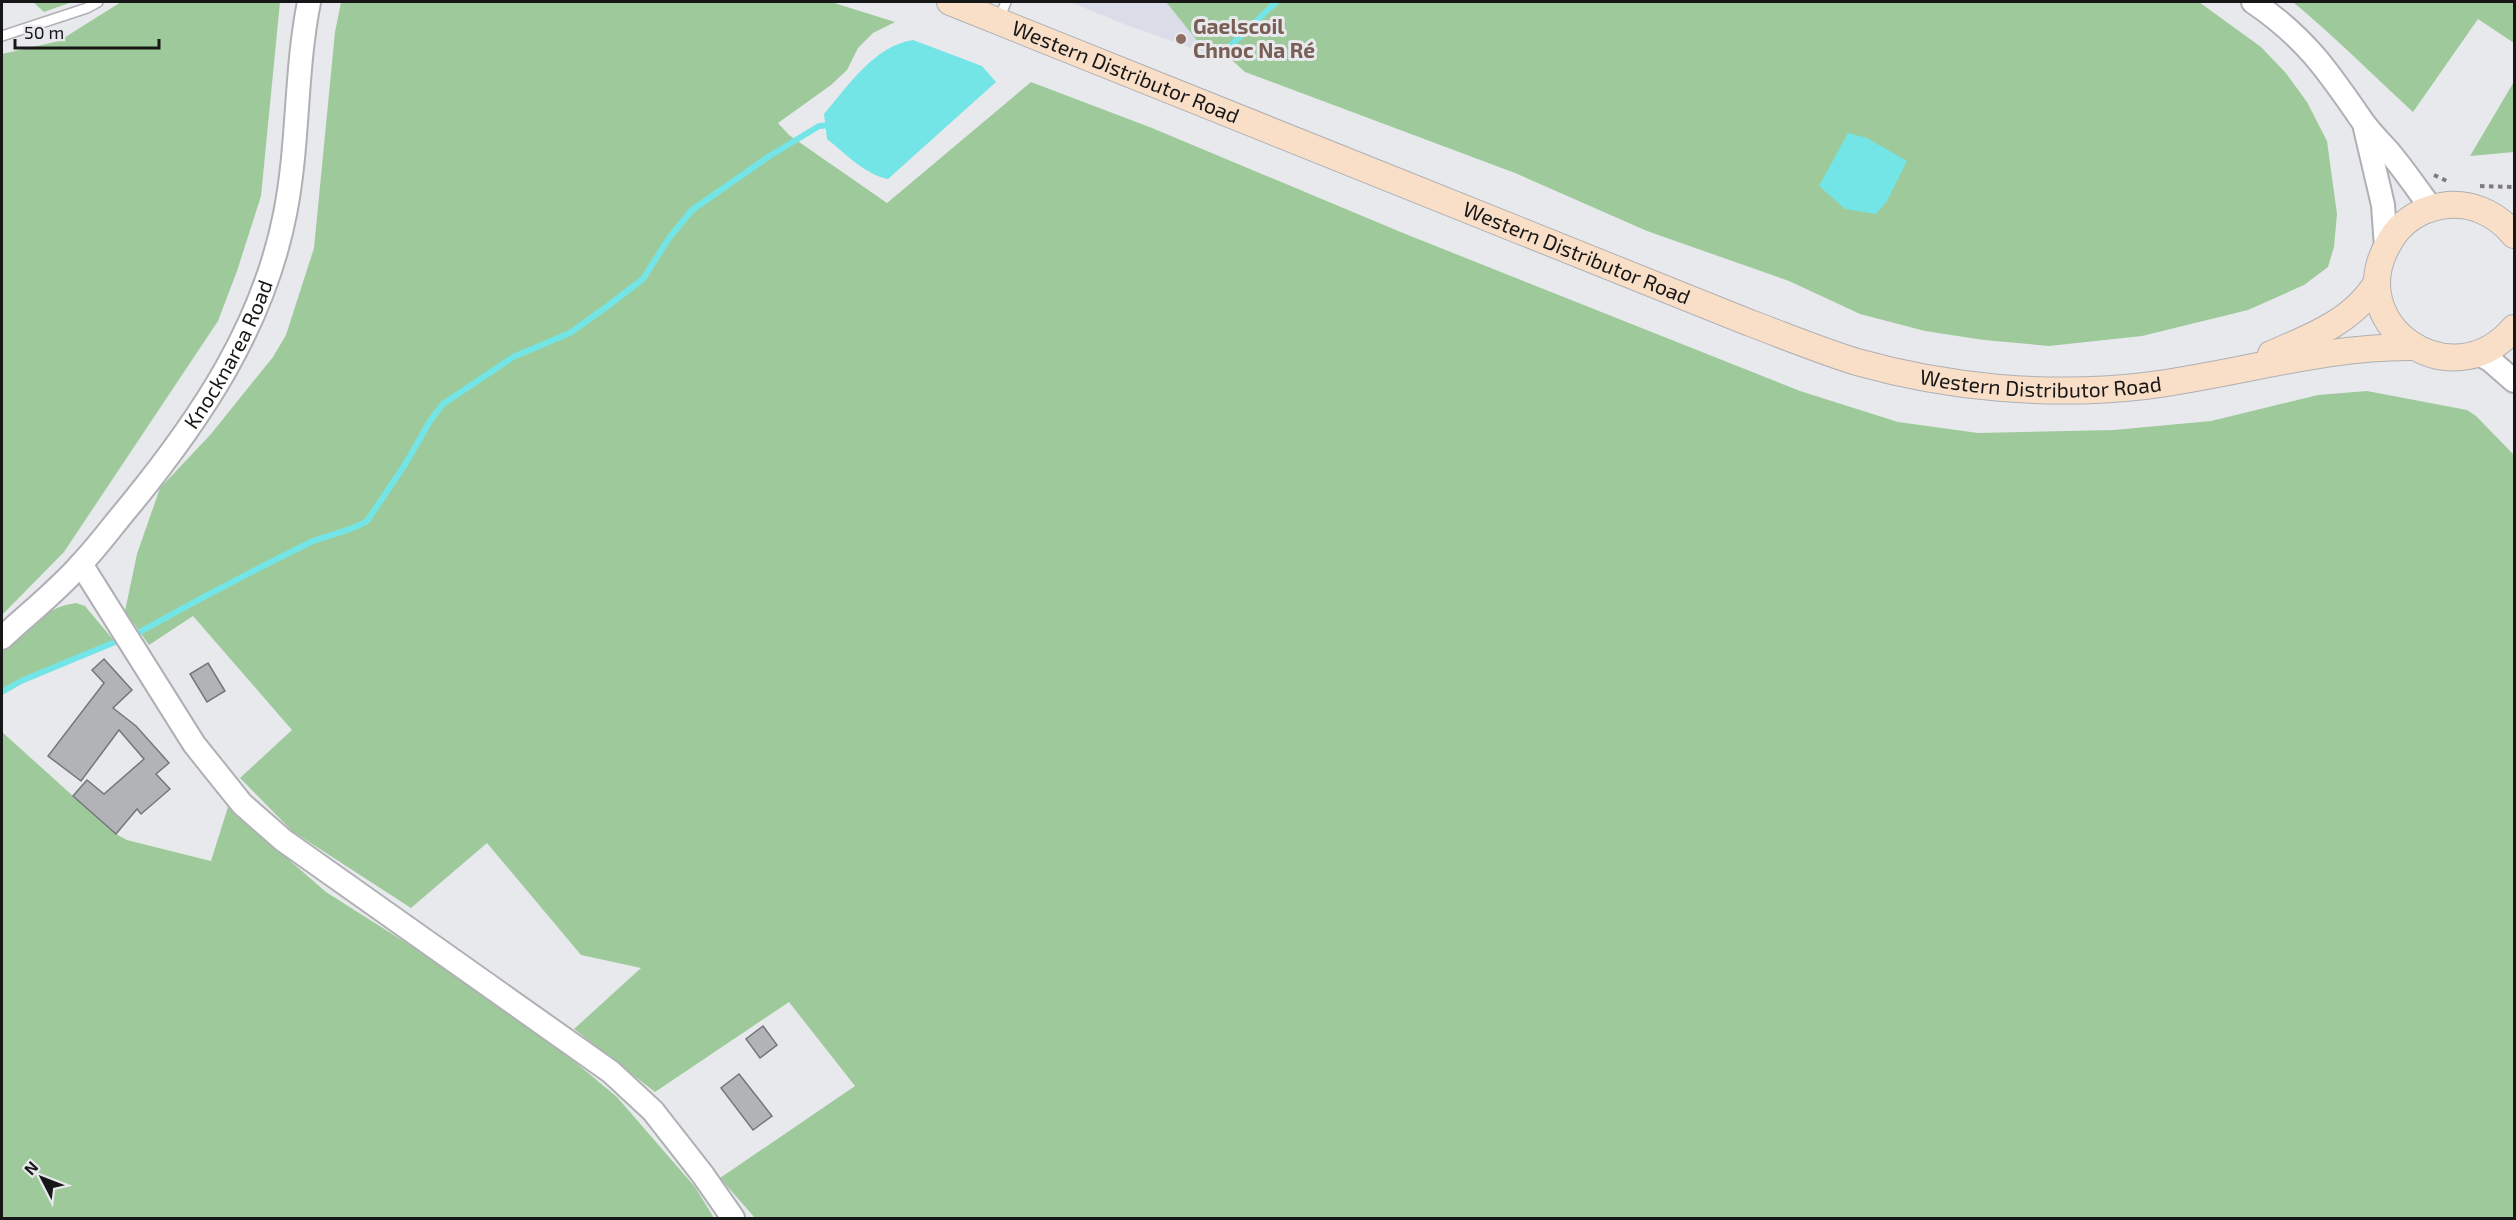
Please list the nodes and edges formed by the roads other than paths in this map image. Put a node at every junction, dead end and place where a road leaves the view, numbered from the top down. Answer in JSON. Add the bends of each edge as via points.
{"nodes":[{"id":1,"x":98,"y":2,"type":"edge"},
{"id":2,"x":309,"y":2,"type":"edge"},
{"id":3,"x":950,"y":2,"type":"edge"},
{"id":4,"x":2253,"y":2,"type":"edge"},
{"id":5,"x":1002,"y":11,"type":"edge"},
{"id":6,"x":2,"y":36,"type":"edge"},
{"id":7,"x":2364,"y":124,"type":"junction"},
{"id":8,"x":2431,"y":208,"type":"junction"},
{"id":9,"x":2514,"y":209,"type":"edge"},
{"id":10,"x":2484,"y":211,"type":"junction"},
{"id":11,"x":2514,"y":235,"type":"edge"},
{"id":12,"x":2386,"y":247,"type":"junction"},
{"id":13,"x":2377,"y":282,"type":"junction"},
{"id":14,"x":2514,"y":328,"type":"edge"},
{"id":15,"x":2414,"y":347,"type":"junction"},
{"id":16,"x":2479,"y":354,"type":"junction"},
{"id":17,"x":2229,"y":371,"type":"junction"},
{"id":18,"x":2514,"y":381,"type":"edge"},
{"id":19,"x":81,"y":564,"type":"junction"},
{"id":20,"x":2,"y":638,"type":"edge"},
{"id":21,"x":733,"y":1218,"type":"edge"}],
"edges":[{"from":1,"to":6,"type":"lane"},
{"from":2,"to":19,"type":"street","name":"Knocknarea Road","via":[[285,215],[250,325],[224,376],[170,455]]},
{"from":3,"to":5,"type":"main road","name":"Western Distributor Road"},
{"from":4,"to":7,"type":"street","via":[[2293,31],[2313,52]]},
{"from":5,"to":17,"type":"main road","name":"Western Distributor Road","via":[[1750,323],[1858,362],[1971,385],[2058,391],[2144,386]]},
{"from":7,"to":8,"type":"street"},
{"from":7,"to":12,"type":"street","via":[[2383,205]]},
{"from":8,"to":10,"type":"main road","via":[[2458,205]]},
{"from":8,"to":12,"type":"main road","via":[[2400,227]]},
{"from":9,"to":10,"type":"main road"},
{"from":10,"to":11,"type":"main road"},
{"from":12,"to":13,"type":"main road"},
{"from":13,"to":15,"type":"main road","via":[[2387,319]]},
{"from":13,"to":17,"type":"main road","name":"Western Distributor Road","via":[[2364,302],[2343,319],[2289,347]]},
{"from":14,"to":16,"type":"main road","via":[[2504,340]]},
{"from":15,"to":16,"type":"main road","via":[[2445,358]]},
{"from":15,"to":17,"type":"main road","name":"Western Distributor Road","via":[[2355,350]]},
{"from":16,"to":18,"type":"street"},
{"from":19,"to":20,"type":"street","name":"Knocknarea Road"},
{"from":19,"to":21,"type":"street","via":[[194,744],[242,804],[284,840],[611,1072],[652,1111]]}]}
